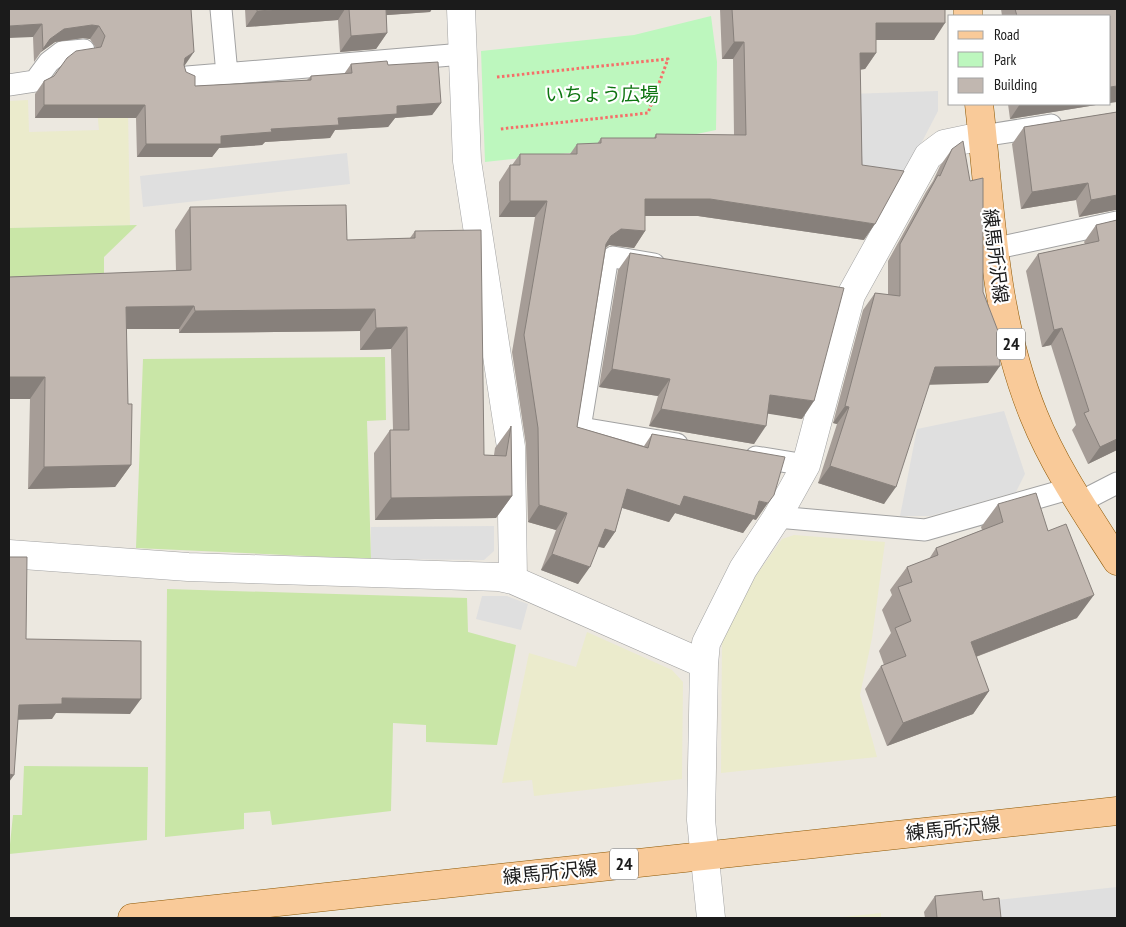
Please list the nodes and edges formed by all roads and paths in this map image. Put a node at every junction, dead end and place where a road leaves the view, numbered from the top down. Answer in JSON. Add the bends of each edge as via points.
{"nodes":[{"id":1,"x":221,"y":9,"type":"edge"},
{"id":2,"x":461,"y":9,"type":"edge"},
{"id":3,"x":84,"y":50,"type":"edge"},
{"id":4,"x":464,"y":68,"type":"junction"},
{"id":5,"x":227,"y":74,"type":"junction"},
{"id":6,"x":187,"y":77,"type":"edge"},
{"id":7,"x":9,"y":85,"type":"edge"},
{"id":8,"x":978,"y":105,"type":"edge"},
{"id":9,"x":1069,"y":122,"type":"edge"},
{"id":10,"x":466,"y":133,"type":"junction"},
{"id":11,"x":982,"y":136,"type":"junction"},
{"id":12,"x":1117,"y":222,"type":"edge"},
{"id":13,"x":993,"y":249,"type":"junction"},
{"id":14,"x":670,"y":266,"type":"edge"},
{"id":15,"x":701,"y":448,"type":"edge"},
{"id":16,"x":739,"y":454,"type":"edge"},
{"id":17,"x":806,"y":465,"type":"junction"},
{"id":18,"x":1117,"y":482,"type":"edge"},
{"id":19,"x":1076,"y":495,"type":"junction"},
{"id":20,"x":778,"y":517,"type":"junction"},
{"id":21,"x":9,"y":554,"type":"edge"},
{"id":22,"x":1117,"y":561,"type":"edge"},
{"id":23,"x":513,"y":580,"type":"junction"},
{"id":24,"x":704,"y":664,"type":"junction"},
{"id":25,"x":1117,"y":810,"type":"edge"},
{"id":26,"x":705,"y":855,"type":"junction"},
{"id":27,"x":132,"y":918,"type":"edge"},
{"id":28,"x":711,"y":918,"type":"edge"}],
"edges":[{"from":1,"to":5,"type":"lane"},
{"from":2,"to":4,"type":"street"},
{"from":3,"to":7,"type":"lane","via":[[62,52],[49,62],[35,81]]},
{"from":4,"to":5,"type":"lane"},
{"from":4,"to":10,"type":"street"},
{"from":4,"to":10,"type":"path","via":[[668,59],[648,113]]},
{"from":5,"to":6,"type":"lane"},
{"from":8,"to":11,"type":"main road","name":"練馬所沢線","number":"24"},
{"from":9,"to":11,"type":"lane"},
{"from":10,"to":23,"type":"street","via":[[467,161],[511,447]]},
{"from":11,"to":13,"type":"main road","name":"練馬所沢線","number":"24"},
{"from":11,"to":17,"type":"street","via":[[944,144],[928,156],[842,294]]},
{"from":12,"to":13,"type":"lane"},
{"from":13,"to":19,"type":"main road","name":"練馬所沢線","number":"24","via":[[1004,317],[1017,369],[1054,459]]},
{"from":14,"to":15,"type":"lane","via":[[609,258],[581,422],[586,429]]},
{"from":16,"to":17,"type":"lane"},
{"from":17,"to":20,"type":"street"},
{"from":18,"to":19,"type":"lane"},
{"from":19,"to":20,"type":"lane","via":[[925,530]]},
{"from":19,"to":22,"type":"main road","name":"練馬所沢線","number":"24"},
{"from":20,"to":24,"type":"street","via":[[739,577],[706,643]]},
{"from":21,"to":23,"type":"street","via":[[188,567]]},
{"from":23,"to":24,"type":"street"},
{"from":24,"to":26,"type":"street","via":[[701,820]]},
{"from":25,"to":26,"type":"main road","name":"練馬所沢線","number":"24"},
{"from":26,"to":27,"type":"main road","name":"練馬所沢線","number":"24"},
{"from":26,"to":28,"type":"street"}]}
